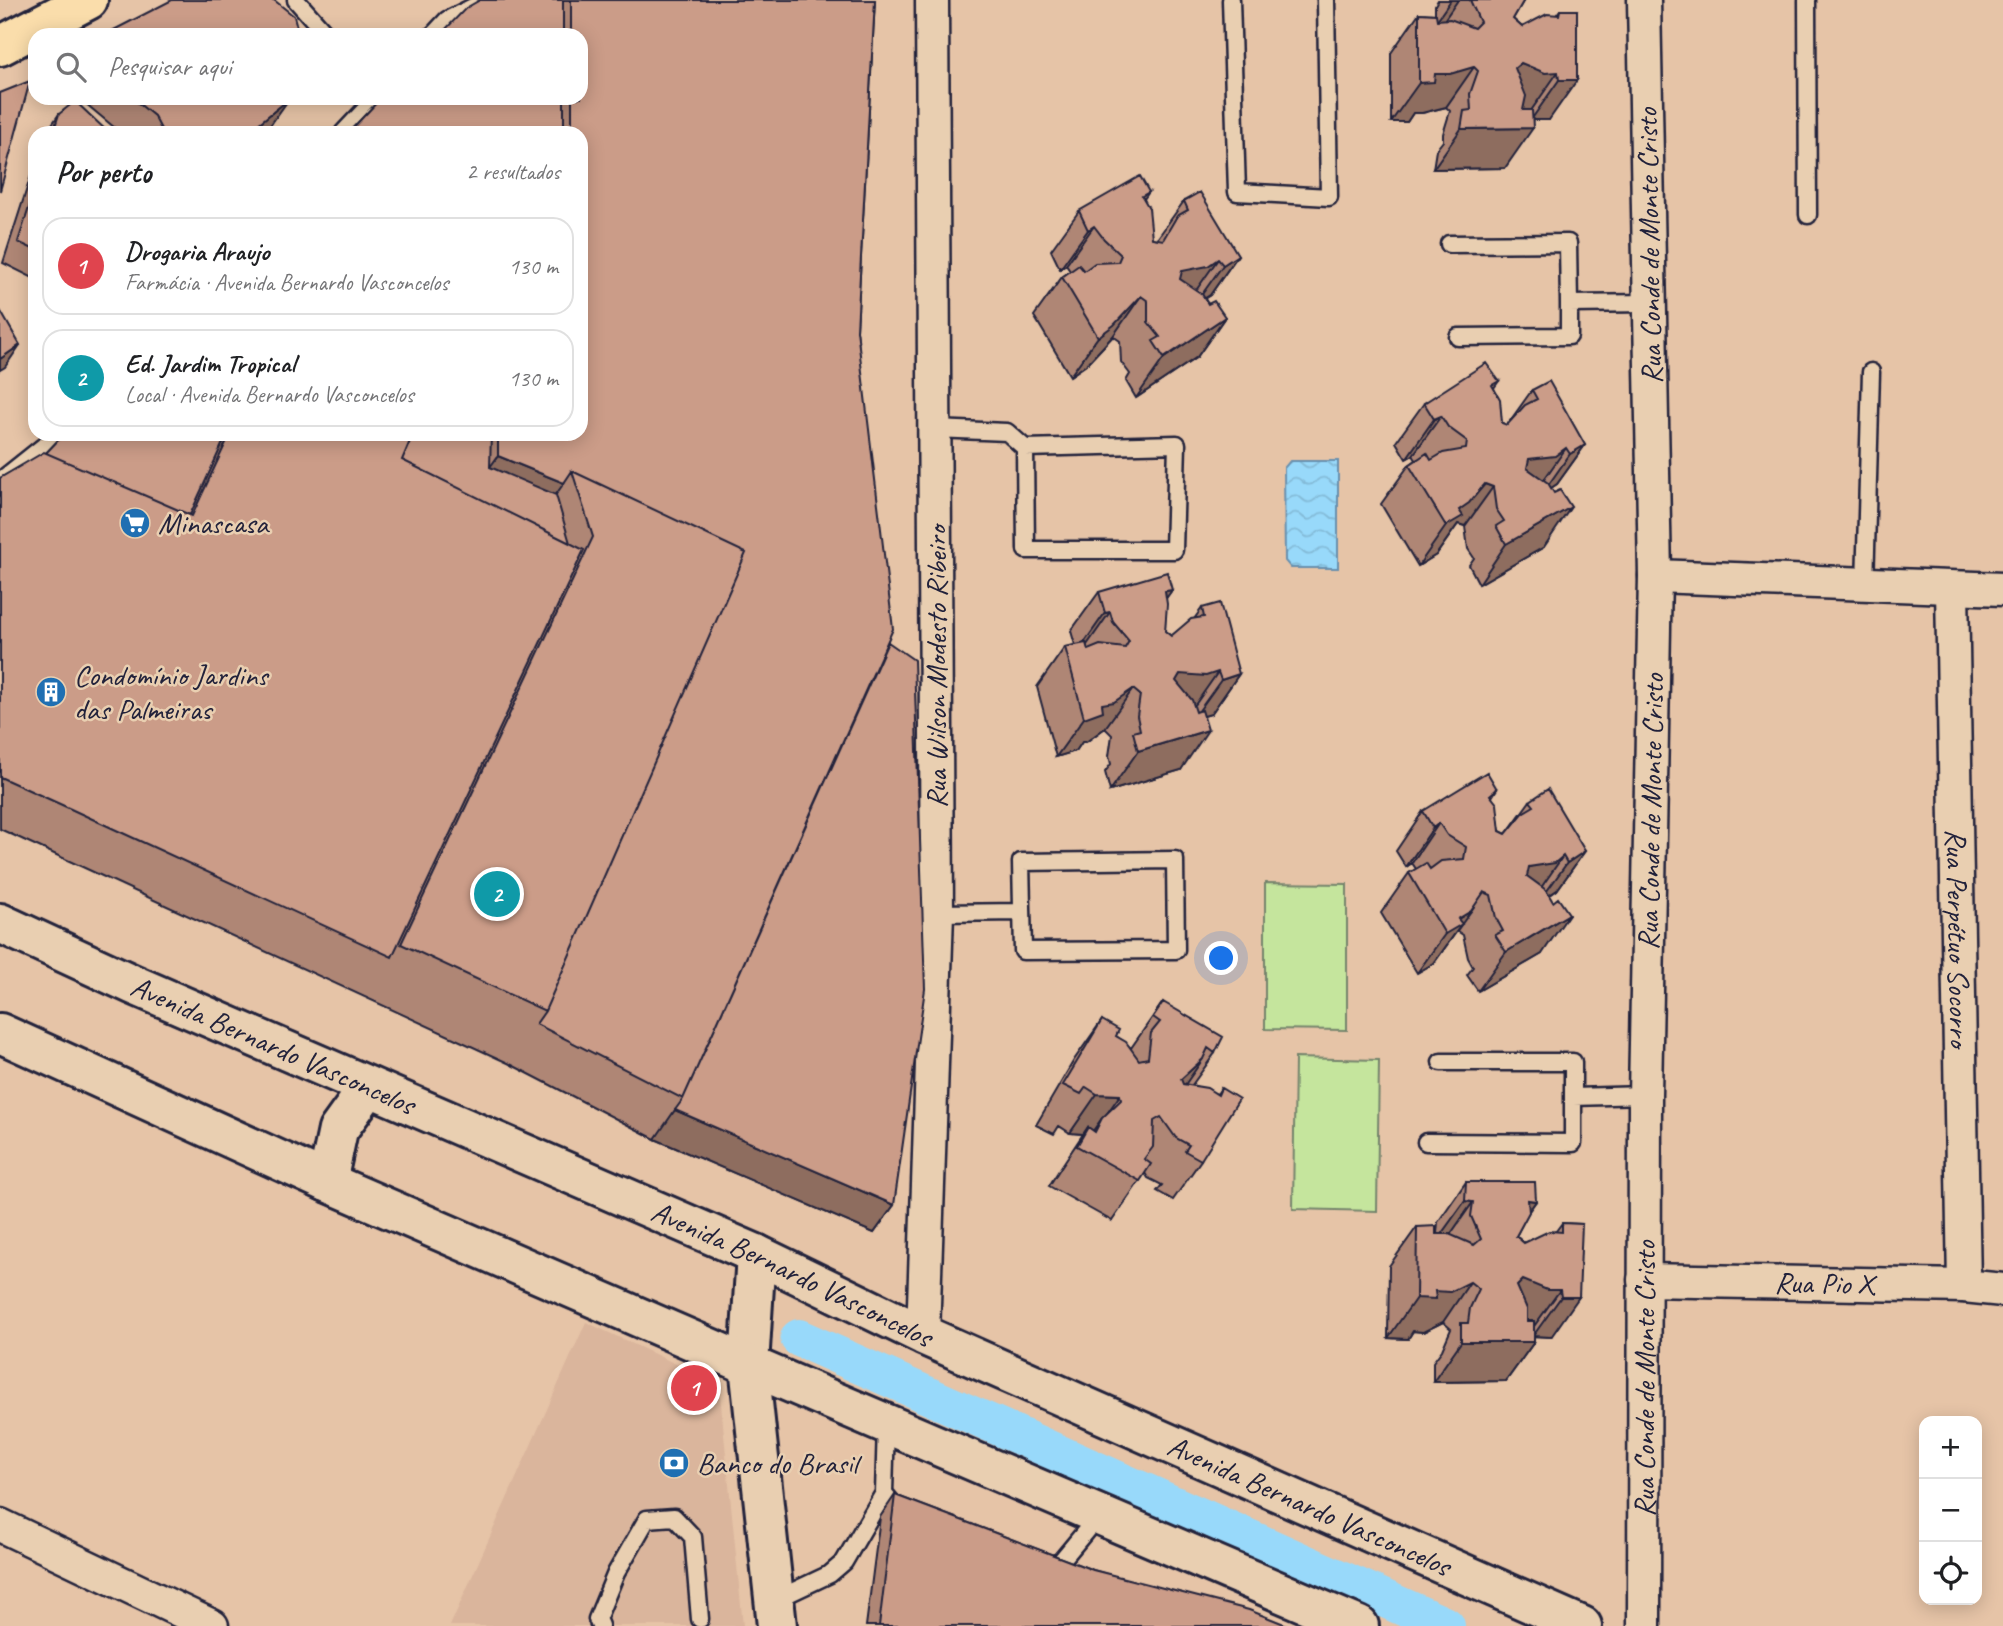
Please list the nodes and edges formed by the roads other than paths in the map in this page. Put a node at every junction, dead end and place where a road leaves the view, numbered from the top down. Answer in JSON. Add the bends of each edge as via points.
{"nodes":[{"id":1,"x":88,"y":0,"type":"edge"},
{"id":2,"x":296,"y":0,"type":"edge"},
{"id":3,"x":486,"y":0,"type":"edge"},
{"id":4,"x":932,"y":0,"type":"edge"},
{"id":5,"x":1231,"y":0,"type":"edge"},
{"id":6,"x":1325,"y":0,"type":"edge"},
{"id":7,"x":1644,"y":0,"type":"edge"},
{"id":8,"x":1807,"y":0,"type":"edge"},
{"id":9,"x":34,"y":28,"type":"edge"},
{"id":10,"x":321,"y":28,"type":"edge"},
{"id":11,"x":440,"y":28,"type":"edge"},
{"id":12,"x":28,"y":31,"type":"edge"},
{"id":13,"x":0,"y":46,"type":"edge"},
{"id":14,"x":370,"y":105,"type":"edge"},
{"id":15,"x":350,"y":126,"type":"edge"},
{"id":16,"x":1808,"y":215,"type":"dead end"},
{"id":17,"x":1449,"y":244,"type":"dead end"},
{"id":18,"x":1650,"y":303,"type":"junction"},
{"id":19,"x":1569,"y":304,"type":"junction"},
{"id":20,"x":1458,"y":337,"type":"dead end"},
{"id":21,"x":1871,"y":372,"type":"dead end"},
{"id":22,"x":935,"y":429,"type":"junction"},
{"id":23,"x":50,"y":441,"type":"edge"},
{"id":24,"x":1025,"y":448,"type":"junction"},
{"id":25,"x":0,"y":481,"type":"edge"},
{"id":26,"x":1656,"y":576,"type":"junction"},
{"id":27,"x":1865,"y":585,"type":"junction"},
{"id":28,"x":1952,"y":588,"type":"junction"},
{"id":29,"x":2003,"y":589,"type":"edge"},
{"id":30,"x":1022,"y":912,"type":"junction"},
{"id":31,"x":937,"y":913,"type":"junction"},
{"id":32,"x":0,"y":923,"type":"edge"},
{"id":33,"x":0,"y":953,"type":"edge"},
{"id":34,"x":132,"y":984,"type":"junction"},
{"id":35,"x":0,"y":1033,"type":"edge"},
{"id":36,"x":1441,"y":1062,"type":"dead end"},
{"id":37,"x":369,"y":1087,"type":"junction"},
{"id":38,"x":1645,"y":1096,"type":"junction"},
{"id":39,"x":1573,"y":1097,"type":"junction"},
{"id":40,"x":1426,"y":1142,"type":"dead end"},
{"id":41,"x":327,"y":1182,"type":"junction"},
{"id":42,"x":757,"y":1254,"type":"junction"},
{"id":43,"x":1644,"y":1280,"type":"junction"},
{"id":44,"x":1964,"y":1286,"type":"junction"},
{"id":45,"x":2003,"y":1290,"type":"edge"},
{"id":46,"x":923,"y":1335,"type":"junction"},
{"id":47,"x":749,"y":1365,"type":"junction"},
{"id":48,"x":886,"y":1424,"type":"junction"},
{"id":49,"x":884,"y":1493,"type":"junction"},
{"id":50,"x":1099,"y":1515,"type":"junction"},
{"id":51,"x":923,"y":1524,"type":"edge"},
{"id":52,"x":0,"y":1525,"type":"edge"},
{"id":53,"x":1026,"y":1566,"type":"edge"},
{"id":54,"x":776,"y":1613,"type":"edge"},
{"id":55,"x":700,"y":1619,"type":"dead end"},
{"id":56,"x":212,"y":1626,"type":"edge"},
{"id":57,"x":600,"y":1626,"type":"edge"},
{"id":58,"x":1359,"y":1626,"type":"edge"},
{"id":59,"x":1583,"y":1626,"type":"edge"},
{"id":60,"x":1644,"y":1626,"type":"edge"}],
"edges":[{"from":1,"to":9,"type":"highway"},
{"from":2,"to":10,"type":"lane"},
{"from":3,"to":11,"type":"lane"},
{"from":4,"to":22,"type":"street","name":"Rua Wilson Modesto Ribeiro"},
{"from":5,"to":6,"type":"lane","via":[[1237,192],[1329,197]]},
{"from":7,"to":18,"type":"street","name":"Rua Conde de Monte Cristo"},
{"from":8,"to":16,"type":"lane"},
{"from":12,"to":13,"type":"highway"},
{"from":14,"to":15,"type":"lane"},
{"from":17,"to":19,"type":"lane","via":[[1568,243]]},
{"from":18,"to":19,"type":"lane"},
{"from":18,"to":26,"type":"street","name":"Rua Conde de Monte Cristo"},
{"from":19,"to":20,"type":"lane","via":[[1569,335]]},
{"from":21,"to":27,"type":"lane"},
{"from":22,"to":24,"type":"lane","via":[[1007,432]]},
{"from":22,"to":31,"type":"street","name":"Rua Wilson Modesto Ribeiro"},
{"from":23,"to":25,"type":"lane"},
{"from":24,"to":24,"type":"lane","via":[[1177,444],[1174,550],[1026,550]]},
{"from":26,"to":27,"type":"street"},
{"from":26,"to":38,"type":"street","name":"Rua Conde de Monte Cristo"},
{"from":27,"to":28,"type":"street"},
{"from":28,"to":29,"type":"street"},
{"from":28,"to":44,"type":"street","name":"Rua Perpétuo Socorro"},
{"from":30,"to":30,"type":"lane","via":[[1021,862],[1175,860],[1176,950],[1023,951]]},
{"from":30,"to":31,"type":"lane"},
{"from":31,"to":46,"type":"street","name":"Rua Wilson Modesto Ribeiro"},
{"from":32,"to":34,"type":"main road","name":"Avenida Bernardo Vasconcelos"},
{"from":33,"to":34,"type":"main road"},
{"from":34,"to":37,"type":"main road","name":"Avenida Bernardo Vasconcelos"},
{"from":35,"to":41,"type":"main road"},
{"from":36,"to":39,"type":"lane","via":[[1573,1062]]},
{"from":37,"to":41,"type":"main road","via":[[338,1130]]},
{"from":37,"to":42,"type":"main road","name":"Avenida Bernardo Vasconcelos"},
{"from":38,"to":39,"type":"lane"},
{"from":38,"to":43,"type":"street","name":"Rua Conde de Monte Cristo"},
{"from":39,"to":40,"type":"lane","via":[[1573,1143]]},
{"from":41,"to":47,"type":"main road"},
{"from":42,"to":46,"type":"main road","name":"Avenida Bernardo Vasconcelos"},
{"from":42,"to":47,"type":"main road"},
{"from":43,"to":44,"type":"street","name":"Rua Pio X"},
{"from":43,"to":60,"type":"street","name":"Rua Conde de Monte Cristo"},
{"from":44,"to":45,"type":"street","name":"Rua Pio X"},
{"from":46,"to":59,"type":"main road","name":"Avenida Bernardo Vasconcelos"},
{"from":47,"to":48,"type":"main road"},
{"from":47,"to":54,"type":"main road"},
{"from":48,"to":49,"type":"lane"},
{"from":48,"to":50,"type":"main road"},
{"from":49,"to":51,"type":"lane","via":[[900,1514]]},
{"from":49,"to":54,"type":"lane","via":[[844,1562]]},
{"from":50,"to":53,"type":"lane","via":[[1061,1561],[1045,1569]]},
{"from":50,"to":58,"type":"main road"},
{"from":52,"to":56,"type":"street"},
{"from":55,"to":57,"type":"lane","via":[[694,1537],[674,1517],[647,1519],[616,1573],[597,1619]]}]}
